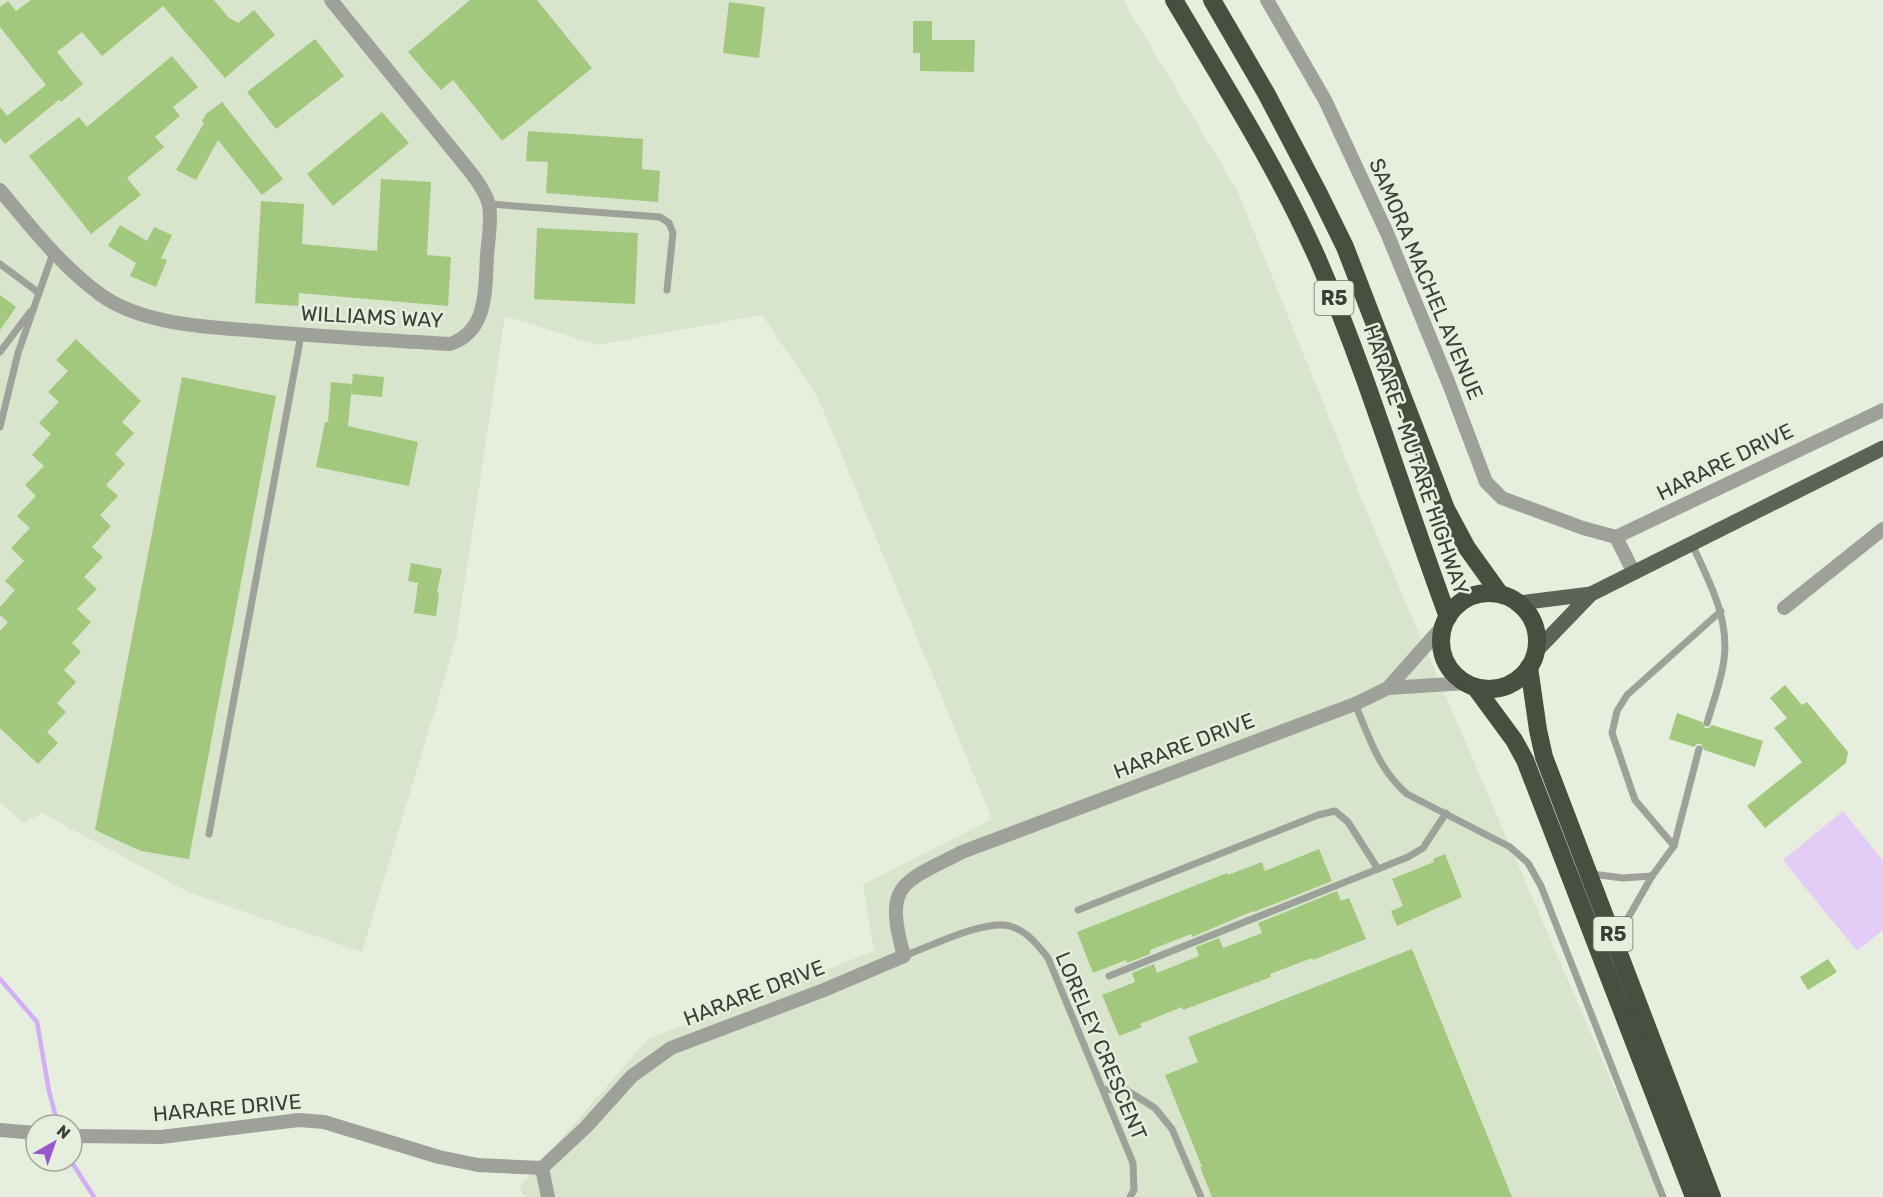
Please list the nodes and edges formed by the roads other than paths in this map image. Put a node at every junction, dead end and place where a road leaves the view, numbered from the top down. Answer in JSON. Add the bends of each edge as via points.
{"nodes":[{"id":1,"x":331,"y":0,"type":"edge"},
{"id":2,"x":1174,"y":0,"type":"edge"},
{"id":3,"x":1212,"y":0,"type":"edge"},
{"id":4,"x":1267,"y":0,"type":"edge"},
{"id":5,"x":0,"y":190,"type":"edge"},
{"id":6,"x":489,"y":204,"type":"junction"},
{"id":7,"x":53,"y":253,"type":"junction"},
{"id":8,"x":0,"y":264,"type":"edge"},
{"id":9,"x":667,"y":290,"type":"dead end"},
{"id":10,"x":39,"y":293,"type":"junction"},
{"id":11,"x":34,"y":308,"type":"junction"},
{"id":12,"x":301,"y":335,"type":"junction"},
{"id":13,"x":0,"y":352,"type":"edge"},
{"id":14,"x":1883,"y":410,"type":"edge"},
{"id":15,"x":0,"y":427,"type":"edge"},
{"id":16,"x":1883,"y":448,"type":"edge"},
{"id":17,"x":1883,"y":529,"type":"edge"},
{"id":18,"x":1616,"y":537,"type":"junction"},
{"id":19,"x":1692,"y":544,"type":"junction"},
{"id":20,"x":1633,"y":571,"type":"junction"},
{"id":21,"x":1500,"y":594,"type":"junction"},
{"id":22,"x":1591,"y":594,"type":"junction"},
{"id":23,"x":1520,"y":603,"type":"junction"},
{"id":24,"x":1784,"y":608,"type":"dead end"},
{"id":25,"x":1721,"y":611,"type":"junction"},
{"id":26,"x":1445,"y":621,"type":"junction"},
{"id":27,"x":1533,"y":659,"type":"junction"},
{"id":28,"x":1471,"y":685,"type":"junction"},
{"id":29,"x":1388,"y":688,"type":"junction"},
{"id":30,"x":1355,"y":704,"type":"junction"},
{"id":31,"x":1707,"y":723,"type":"dead end"},
{"id":32,"x":1699,"y":748,"type":"dead end"},
{"id":33,"x":1446,"y":813,"type":"junction"},
{"id":34,"x":209,"y":834,"type":"dead end"},
{"id":35,"x":1674,"y":846,"type":"junction"},
{"id":36,"x":1378,"y":869,"type":"junction"},
{"id":37,"x":1589,"y":873,"type":"junction"},
{"id":38,"x":1652,"y":876,"type":"junction"},
{"id":39,"x":1078,"y":910,"type":"dead end"},
{"id":40,"x":1617,"y":945,"type":"junction"},
{"id":41,"x":904,"y":956,"type":"junction"},
{"id":42,"x":1108,"y":976,"type":"dead end"},
{"id":43,"x":1102,"y":1090,"type":"junction"},
{"id":44,"x":0,"y":1130,"type":"edge"},
{"id":45,"x":24,"y":1132,"type":"edge"},
{"id":46,"x":84,"y":1137,"type":"edge"},
{"id":47,"x":542,"y":1168,"type":"junction"},
{"id":48,"x":548,"y":1197,"type":"edge"},
{"id":49,"x":1130,"y":1197,"type":"edge"},
{"id":50,"x":1201,"y":1197,"type":"edge"},
{"id":51,"x":1663,"y":1197,"type":"edge"},
{"id":52,"x":1694,"y":1197,"type":"edge"},
{"id":53,"x":1712,"y":1197,"type":"edge"}],
"edges":[{"from":1,"to":6,"type":"street","via":[[468,169]]},
{"from":2,"to":26,"type":"highway","name":"HARARE - MUTARE HIGHWAY","number":"R5","via":[[1268,158],[1341,314],[1410,505]]},
{"from":3,"to":21,"type":"highway","name":"HARARE - MUTARE HIGHWAY","number":"R5","via":[[1266,93],[1345,247],[1446,509],[1467,548]]},
{"from":4,"to":18,"type":"street","name":"SAMORA MACHEL AVENUE","via":[[1325,100],[1387,233],[1486,482],[1502,498]]},
{"from":5,"to":7,"type":"street","name":"WILLIAMS WAY"},
{"from":6,"to":9,"type":"lane","via":[[660,217],[669,223],[673,233]]},
{"from":6,"to":12,"type":"street","name":"WILLIAMS WAY","via":[[484,304],[471,331],[461,340],[450,344]]},
{"from":7,"to":10,"type":"lane"},
{"from":7,"to":12,"type":"street","name":"WILLIAMS WAY","via":[[102,296],[148,315],[191,325]]},
{"from":8,"to":10,"type":"lane"},
{"from":10,"to":11,"type":"lane"},
{"from":11,"to":13,"type":"lane"},
{"from":11,"to":15,"type":"lane","via":[[18,353]]},
{"from":12,"to":34,"type":"lane"},
{"from":14,"to":18,"type":"street","name":"HARARE DRIVE"},
{"from":16,"to":19,"type":"main road"},
{"from":17,"to":24,"type":"street"},
{"from":18,"to":20,"type":"street"},
{"from":19,"to":20,"type":"main road"},
{"from":19,"to":25,"type":"lane"},
{"from":20,"to":22,"type":"main road"},
{"from":21,"to":23,"type":"highway"},
{"from":21,"to":26,"type":"highway","via":[[1470,597],[1457,605]]},
{"from":22,"to":23,"type":"main road"},
{"from":22,"to":27,"type":"main road"},
{"from":23,"to":27,"type":"highway","number":"R5","via":[[1535,628]]},
{"from":25,"to":31,"type":"lane","via":[[1724,659]]},
{"from":25,"to":35,"type":"lane","via":[[1627,695],[1617,711],[1612,733],[1635,800]]},
{"from":26,"to":28,"type":"highway","number":"R5","via":[[1441,642],[1444,659],[1453,673]]},
{"from":26,"to":29,"type":"street","name":"HARARE DRIVE"},
{"from":27,"to":28,"type":"highway","via":[[1516,680],[1500,688]]},
{"from":27,"to":37,"type":"highway","number":"R5","via":[[1544,757]]},
{"from":28,"to":29,"type":"street","name":"HARARE DRIVE"},
{"from":28,"to":52,"type":"highway","number":"R5","via":[[1525,760]]},
{"from":29,"to":30,"type":"street","name":"HARARE DRIVE"},
{"from":30,"to":33,"type":"lane","via":[[1377,758],[1398,786]]},
{"from":30,"to":41,"type":"street","name":"HARARE DRIVE","via":[[962,852],[909,880],[898,893],[896,908],[896,930]]},
{"from":32,"to":35,"type":"lane"},
{"from":33,"to":36,"type":"lane","via":[[1423,848]]},
{"from":33,"to":51,"type":"lane","via":[[1510,847],[1528,863],[1541,886]]},
{"from":35,"to":38,"type":"lane"},
{"from":36,"to":39,"type":"lane","via":[[1347,822],[1335,811]]},
{"from":36,"to":42,"type":"lane"},
{"from":37,"to":38,"type":"lane","via":[[1623,878]]},
{"from":37,"to":40,"type":"highway","number":"R5"},
{"from":38,"to":40,"type":"lane"},
{"from":40,"to":53,"type":"highway","number":"R5"},
{"from":41,"to":43,"type":"lane","name":"LORELEY CRESCENT","via":[[998,924],[1024,933],[1048,958]]},
{"from":41,"to":47,"type":"street","name":"HARARE DRIVE","via":[[671,1048],[632,1076]]},
{"from":43,"to":49,"type":"lane","name":"LORELEY CRESCENT","via":[[1133,1163],[1134,1190]]},
{"from":43,"to":50,"type":"lane","via":[[1123,1088],[1155,1108],[1172,1129]]},
{"from":44,"to":45,"type":"street"},
{"from":46,"to":47,"type":"street","name":"HARARE DRIVE","via":[[161,1137],[299,1120],[324,1122],[478,1165]]},
{"from":47,"to":48,"type":"street"}]}
